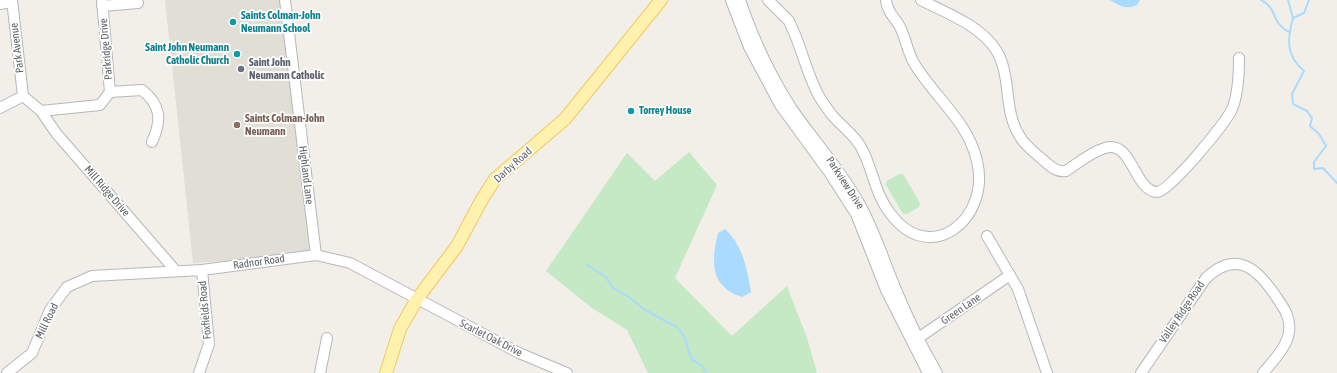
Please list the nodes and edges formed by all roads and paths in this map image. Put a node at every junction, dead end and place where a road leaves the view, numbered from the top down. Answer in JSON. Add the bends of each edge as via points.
{"nodes":[{"id":1,"x":285,"y":0,"type":"edge"},
{"id":2,"x":661,"y":0,"type":"edge"},
{"id":3,"x":731,"y":0,"type":"edge"},
{"id":4,"x":740,"y":0,"type":"edge"},
{"id":5,"x":768,"y":0,"type":"edge"},
{"id":6,"x":886,"y":0,"type":"edge"},
{"id":7,"x":921,"y":0,"type":"edge"},
{"id":8,"x":12,"y":1,"type":"edge"},
{"id":9,"x":102,"y":3,"type":"edge"},
{"id":10,"x":138,"y":3,"type":"dead end"},
{"id":11,"x":0,"y":4,"type":"edge"},
{"id":12,"x":748,"y":34,"type":"junction"},
{"id":13,"x":1239,"y":58,"type":"dead end"},
{"id":14,"x":110,"y":92,"type":"junction"},
{"id":15,"x":23,"y":96,"type":"junction"},
{"id":16,"x":0,"y":108,"type":"edge"},
{"id":17,"x":41,"y":111,"type":"junction"},
{"id":18,"x":152,"y":142,"type":"dead end"},
{"id":19,"x":987,"y":236,"type":"dead end"},
{"id":20,"x":316,"y":255,"type":"junction"},
{"id":21,"x":175,"y":270,"type":"junction"},
{"id":22,"x":202,"y":270,"type":"junction"},
{"id":23,"x":92,"y":276,"type":"joint"},
{"id":24,"x":1010,"y":276,"type":"junction"},
{"id":25,"x":417,"y":299,"type":"junction"},
{"id":26,"x":327,"y":338,"type":"dead end"},
{"id":27,"x":915,"y":341,"type":"junction"},
{"id":28,"x":8,"y":373,"type":"edge"},
{"id":29,"x":199,"y":373,"type":"edge"},
{"id":30,"x":320,"y":373,"type":"edge"},
{"id":31,"x":386,"y":373,"type":"edge"},
{"id":32,"x":567,"y":373,"type":"edge"},
{"id":33,"x":928,"y":373,"type":"edge"},
{"id":34,"x":937,"y":373,"type":"edge"},
{"id":35,"x":1047,"y":373,"type":"edge"},
{"id":36,"x":1141,"y":373,"type":"edge"},
{"id":37,"x":1263,"y":373,"type":"edge"}],
"edges":[{"from":1,"to":20,"type":"street","name":"Highland Lane"},
{"from":2,"to":25,"type":"main road","name":"Darby Road","via":[[574,108],[550,133],[495,179],[480,201],[457,246]]},
{"from":3,"to":12,"type":"street","name":"Parkview Drive"},
{"from":4,"to":12,"type":"street","name":"Parkview Drive"},
{"from":5,"to":6,"type":"street","via":[[792,28],[820,97],[832,115],[859,144],[877,191],[894,220],[917,235],[943,235],[964,221],[975,204],[980,176],[977,160],[964,128],[913,62],[901,28],[889,12]]},
{"from":7,"to":13,"type":"street","via":[[978,31],[995,49],[1002,63],[1010,113],[1016,131],[1027,145],[1052,167],[1066,171],[1103,148],[1114,147],[1125,154],[1144,185],[1153,192],[1160,192],[1173,182],[1227,118],[1234,102]]},
{"from":8,"to":11,"type":"street"},
{"from":8,"to":15,"type":"street","name":"Park Avenue"},
{"from":9,"to":10,"type":"street","name":"Parkridge Drive"},
{"from":9,"to":14,"type":"street","name":"Parkridge Drive"},
{"from":12,"to":27,"type":"street","name":"Parkview Drive","via":[[773,76],[783,103],[850,187],[868,220],[888,283]]},
{"from":14,"to":17,"type":"street","name":"Parkridge Drive","via":[[100,105]]},
{"from":14,"to":18,"type":"street","name":"Parkridge Drive","via":[[142,90],[150,96],[158,110],[157,130]]},
{"from":15,"to":16,"type":"street"},
{"from":15,"to":17,"type":"street"},
{"from":17,"to":21,"type":"street","name":"Mill Ridge Drive","via":[[56,134]]},
{"from":19,"to":24,"type":"street"},
{"from":20,"to":22,"type":"street","name":"Radnor Road"},
{"from":20,"to":25,"type":"street","name":"Radnor Road","via":[[350,263]]},
{"from":21,"to":22,"type":"street","name":"Radnor Road"},
{"from":21,"to":23,"type":"street","name":"Radnor Road"},
{"from":22,"to":29,"type":"street","name":"Foxfields Road","via":[[209,344]]},
{"from":23,"to":28,"type":"street","name":"Mill Road","via":[[67,287],[50,310],[32,353]]},
{"from":24,"to":27,"type":"street","name":"Green Lane"},
{"from":24,"to":35,"type":"street","via":[[1018,289]]},
{"from":25,"to":31,"type":"main road","name":"Darby Road","via":[[400,329]]},
{"from":25,"to":32,"type":"street","name":"Scarlet Oak Drive","via":[[519,353]]},
{"from":26,"to":30,"type":"street"},
{"from":27,"to":33,"type":"street","name":"Parkview Drive"},
{"from":27,"to":34,"type":"street","name":"Parkview Drive"},
{"from":36,"to":37,"type":"street","name":"Valley Ridge Road","via":[[1206,278],[1219,267],[1233,264],[1252,269],[1264,279],[1289,319],[1289,332],[1285,344]]}]}
